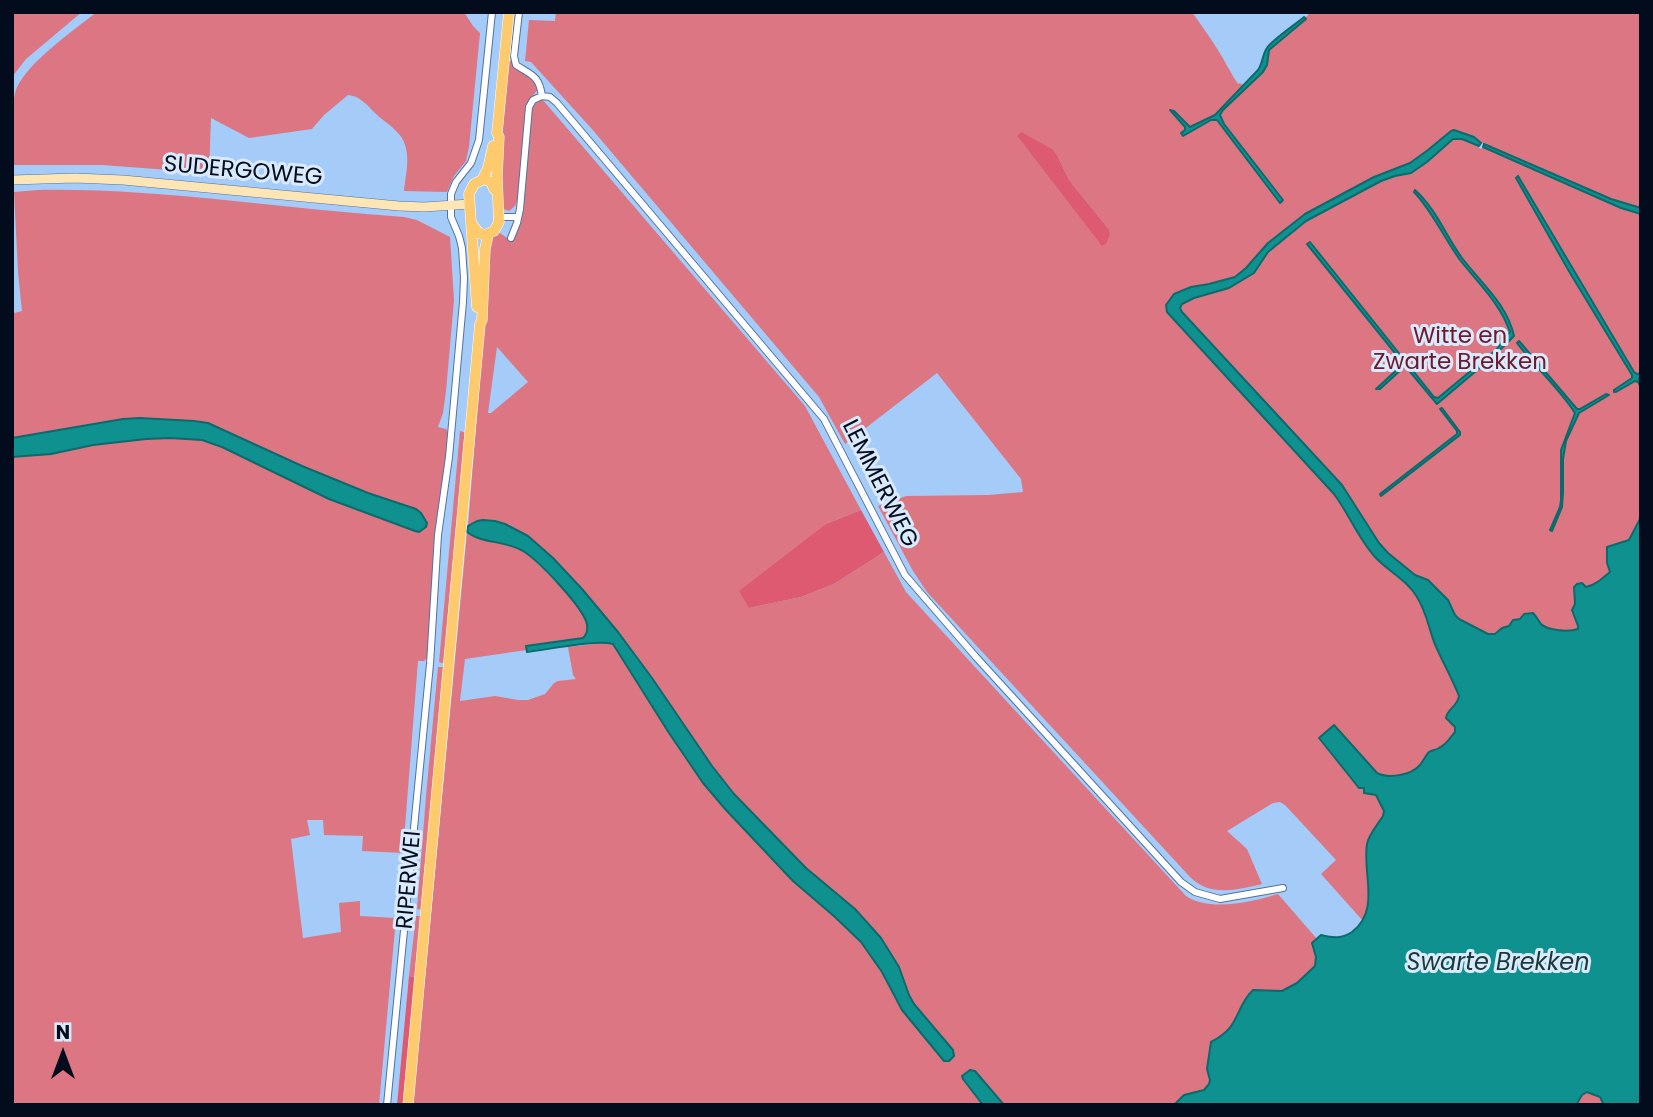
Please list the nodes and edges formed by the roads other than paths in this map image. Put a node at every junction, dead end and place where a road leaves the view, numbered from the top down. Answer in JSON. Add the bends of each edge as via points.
{"nodes":[{"id":1,"x":492,"y":12,"type":"edge"},
{"id":2,"x":509,"y":12,"type":"edge"},
{"id":3,"x":519,"y":12,"type":"edge"},
{"id":4,"x":542,"y":96,"type":"junction"},
{"id":5,"x":497,"y":133,"type":"junction"},
{"id":6,"x":12,"y":180,"type":"edge"},
{"id":7,"x":482,"y":180,"type":"junction"},
{"id":8,"x":498,"y":193,"type":"junction"},
{"id":9,"x":470,"y":204,"type":"junction"},
{"id":10,"x":451,"y":205,"type":"junction"},
{"id":11,"x":499,"y":217,"type":"junction"},
{"id":12,"x":518,"y":217,"type":"junction"},
{"id":13,"x":471,"y":223,"type":"junction"},
{"id":14,"x":488,"y":235,"type":"junction"},
{"id":15,"x":511,"y":237,"type":"dead end"},
{"id":16,"x":480,"y":324,"type":"junction"},
{"id":17,"x":1283,"y":888,"type":"dead end"},
{"id":18,"x":387,"y":1105,"type":"edge"},
{"id":19,"x":408,"y":1105,"type":"edge"}],
"edges":[{"from":1,"to":10,"type":"street","via":[[479,140],[471,163],[452,189]]},
{"from":2,"to":5,"type":"main road"},
{"from":3,"to":4,"type":"street","name":"LEMMERWEG","via":[[514,61],[538,81]]},
{"from":4,"to":12,"type":"street","via":[[529,107]]},
{"from":4,"to":17,"type":"street","name":"LEMMERWEG","via":[[557,103],[824,419],[905,575],[1181,882],[1195,892],[1220,899]]},
{"from":5,"to":7,"type":"main road"},
{"from":5,"to":8,"type":"main road"},
{"from":6,"to":10,"type":"street","name":"SUDERGOWEG","via":[[123,180],[399,206]]},
{"from":7,"to":8,"type":"main road","via":[[492,182]]},
{"from":7,"to":9,"type":"main road","via":[[472,187]]},
{"from":8,"to":11,"type":"main road"},
{"from":9,"to":10,"type":"street","name":"SUDERGOWEG"},
{"from":9,"to":13,"type":"main road"},
{"from":10,"to":18,"type":"street","name":"RIPERWEI","via":[[462,248],[464,290]]},
{"from":11,"to":12,"type":"street"},
{"from":11,"to":14,"type":"main road","via":[[496,229]]},
{"from":12,"to":15,"type":"street"},
{"from":13,"to":14,"type":"main road","via":[[478,233]]},
{"from":13,"to":16,"type":"main road"},
{"from":14,"to":16,"type":"main road"},
{"from":16,"to":19,"type":"main road","name":"RIPERWEI"}]}
